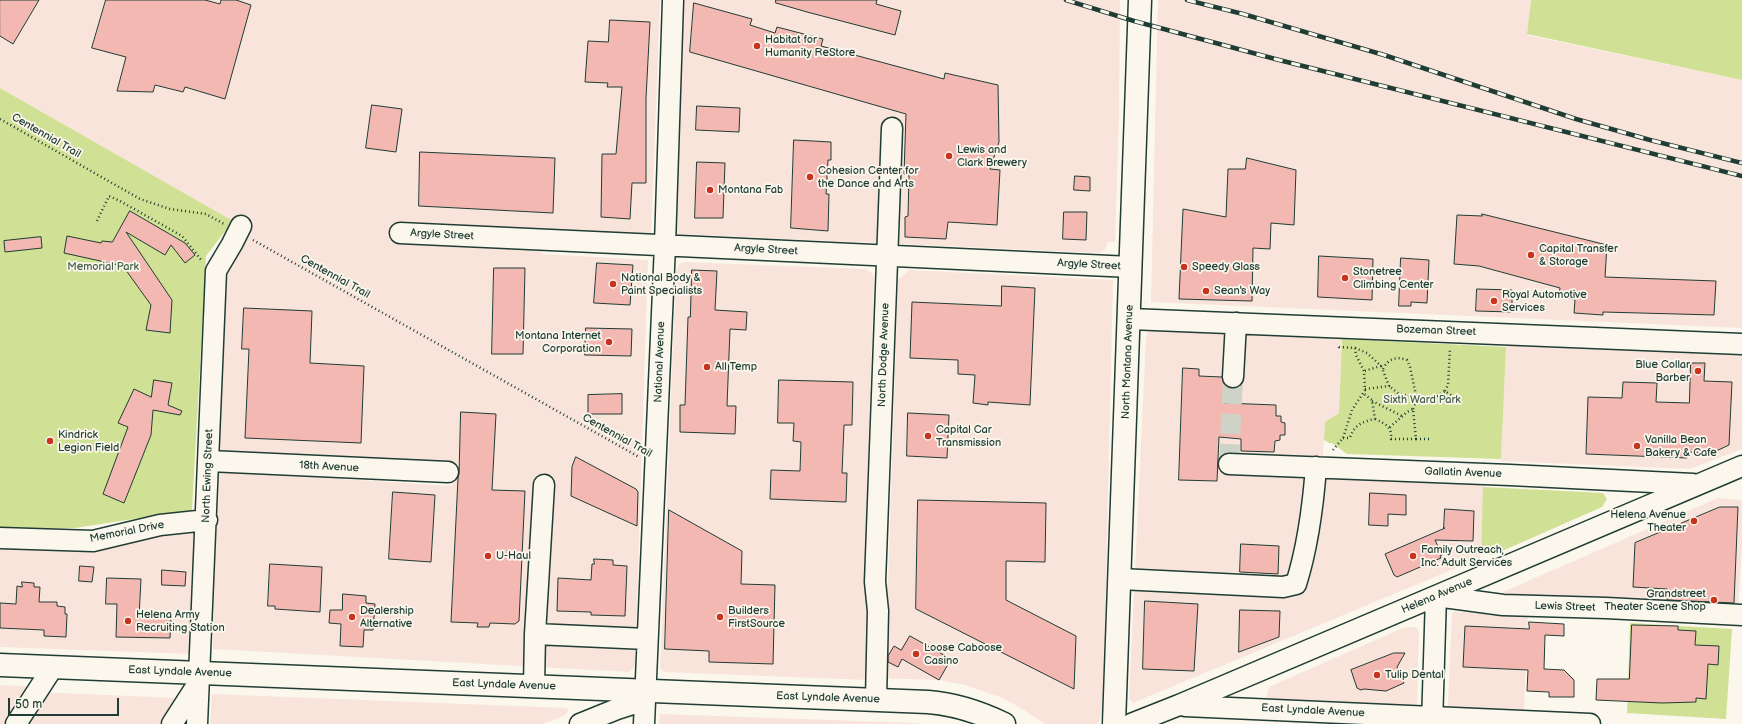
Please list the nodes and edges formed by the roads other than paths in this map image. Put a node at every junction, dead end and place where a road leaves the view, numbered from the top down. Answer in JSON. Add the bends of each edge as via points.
{"nodes":[{"id":1,"x":672,"y":0,"type":"edge"},
{"id":2,"x":1140,"y":0,"type":"edge"},
{"id":3,"x":892,"y":128,"type":"dead end"},
{"id":4,"x":240,"y":229,"type":"road end"},
{"id":5,"x":400,"y":233,"type":"dead end"},
{"id":6,"x":665,"y":246,"type":"junction"},
{"id":7,"x":888,"y":256,"type":"junction"},
{"id":8,"x":1131,"y":267,"type":"junction"},
{"id":9,"x":1130,"y":319,"type":"junction"},
{"id":10,"x":1236,"y":323,"type":"junction"},
{"id":11,"x":1742,"y":344,"type":"edge"},
{"id":12,"x":1233,"y":377,"type":"tunnel mouth"},
{"id":13,"x":209,"y":461,"type":"junction"},
{"id":14,"x":1230,"y":464,"type":"dead end"},
{"id":15,"x":1742,"y":466,"type":"edge"},
{"id":16,"x":1316,"y":467,"type":"junction"},
{"id":17,"x":448,"y":472,"type":"dead end"},
{"id":18,"x":544,"y":485,"type":"dead end"},
{"id":19,"x":1697,"y":485,"type":"junction"},
{"id":20,"x":206,"y":520,"type":"junction"},
{"id":21,"x":0,"y":538,"type":"edge"},
{"id":22,"x":1120,"y":579,"type":"junction"},
{"id":23,"x":1436,"y":596,"type":"junction"},
{"id":24,"x":1742,"y":615,"type":"edge"},
{"id":25,"x":535,"y":634,"type":"junction"},
{"id":26,"x":647,"y":639,"type":"junction"},
{"id":27,"x":0,"y":665,"type":"edge"},
{"id":28,"x":53,"y":667,"type":"junction"},
{"id":29,"x":199,"y":677,"type":"junction"},
{"id":30,"x":534,"y":686,"type":"junction"},
{"id":31,"x":645,"y":696,"type":"junction"},
{"id":32,"x":876,"y":699,"type":"junction"},
{"id":33,"x":1179,"y":705,"type":"junction"},
{"id":34,"x":1274,"y":717,"type":"edge"},
{"id":35,"x":1432,"y":720,"type":"edge"},
{"id":36,"x":16,"y":724,"type":"edge"},
{"id":37,"x":172,"y":724,"type":"edge"},
{"id":38,"x":198,"y":724,"type":"edge"},
{"id":39,"x":580,"y":724,"type":"edge"},
{"id":40,"x":644,"y":724,"type":"edge"},
{"id":41,"x":1004,"y":724,"type":"edge"},
{"id":42,"x":1114,"y":724,"type":"edge"},
{"id":43,"x":1131,"y":724,"type":"edge"},
{"id":44,"x":1590,"y":724,"type":"edge"}],
"edges":[{"from":1,"to":6,"type":"street","name":"National Avenue"},
{"from":2,"to":8,"type":"main road","name":"North Montana Avenue"},
{"from":3,"to":7,"type":"street","name":"North Dodge Avenue"},
{"from":4,"to":13,"type":"street","name":"North Ewing Street","via":[[216,271]]},
{"from":5,"to":6,"type":"street","name":"Argyle Street"},
{"from":6,"to":7,"type":"street","name":"Argyle Street"},
{"from":6,"to":26,"type":"street","name":"National Avenue"},
{"from":7,"to":8,"type":"street","name":"Argyle Street"},
{"from":7,"to":32,"type":"street","name":"North Dodge Avenue","via":[[874,582],[878,611]]},
{"from":8,"to":9,"type":"main road","name":"North Montana Avenue"},
{"from":9,"to":10,"type":"street","name":"Bozeman Street"},
{"from":9,"to":22,"type":"main road","name":"North Montana Avenue"},
{"from":10,"to":11,"type":"street","name":"Bozeman Street"},
{"from":10,"to":12,"type":"street"},
{"from":13,"to":17,"type":"street","name":"18th Avenue"},
{"from":13,"to":20,"type":"street","name":"North Ewing Street"},
{"from":14,"to":16,"type":"street","name":"Gallatin Avenue"},
{"from":15,"to":19,"type":"street","name":"Helena Avenue"},
{"from":16,"to":19,"type":"street","name":"Gallatin Avenue"},
{"from":16,"to":22,"type":"street","via":[[1313,504],[1302,566],[1296,584],[1283,587]]},
{"from":18,"to":25,"type":"street"},
{"from":19,"to":23,"type":"street","name":"Helena Avenue"},
{"from":20,"to":21,"type":"street","name":"Memorial Drive","via":[[160,525],[93,541]]},
{"from":20,"to":29,"type":"street","name":"North Ewing Street"},
{"from":22,"to":42,"type":"main road","name":"North Montana Avenue"},
{"from":23,"to":24,"type":"street","name":"Lewis Street","via":[[1503,605]]},
{"from":23,"to":33,"type":"street","name":"Helena Avenue"},
{"from":23,"to":35,"type":"street"},
{"from":25,"to":26,"type":"street"},
{"from":25,"to":30,"type":"street"},
{"from":26,"to":31,"type":"street","name":"National Avenue"},
{"from":27,"to":28,"type":"main road","name":"East Lyndale Avenue"},
{"from":28,"to":29,"type":"main road","name":"East Lyndale Avenue"},
{"from":28,"to":36,"type":"street"},
{"from":29,"to":30,"type":"main road","name":"East Lyndale Avenue"},
{"from":29,"to":37,"type":"street"},
{"from":29,"to":38,"type":"street","name":"North Ewing Street"},
{"from":30,"to":31,"type":"main road","name":"East Lyndale Avenue"},
{"from":31,"to":32,"type":"main road","name":"East Lyndale Avenue"},
{"from":31,"to":39,"type":"street"},
{"from":31,"to":40,"type":"street","name":"National Avenue"},
{"from":32,"to":41,"type":"main road","name":"East Lyndale Avenue","via":[[945,703],[968,708]]},
{"from":33,"to":34,"type":"street","name":"East Lyndale Avenue"},
{"from":33,"to":43,"type":"street","name":"Helena Avenue"},
{"from":34,"to":35,"type":"street","name":"East Lyndale Avenue"},
{"from":35,"to":44,"type":"street","name":"East Lyndale Avenue"}]}
